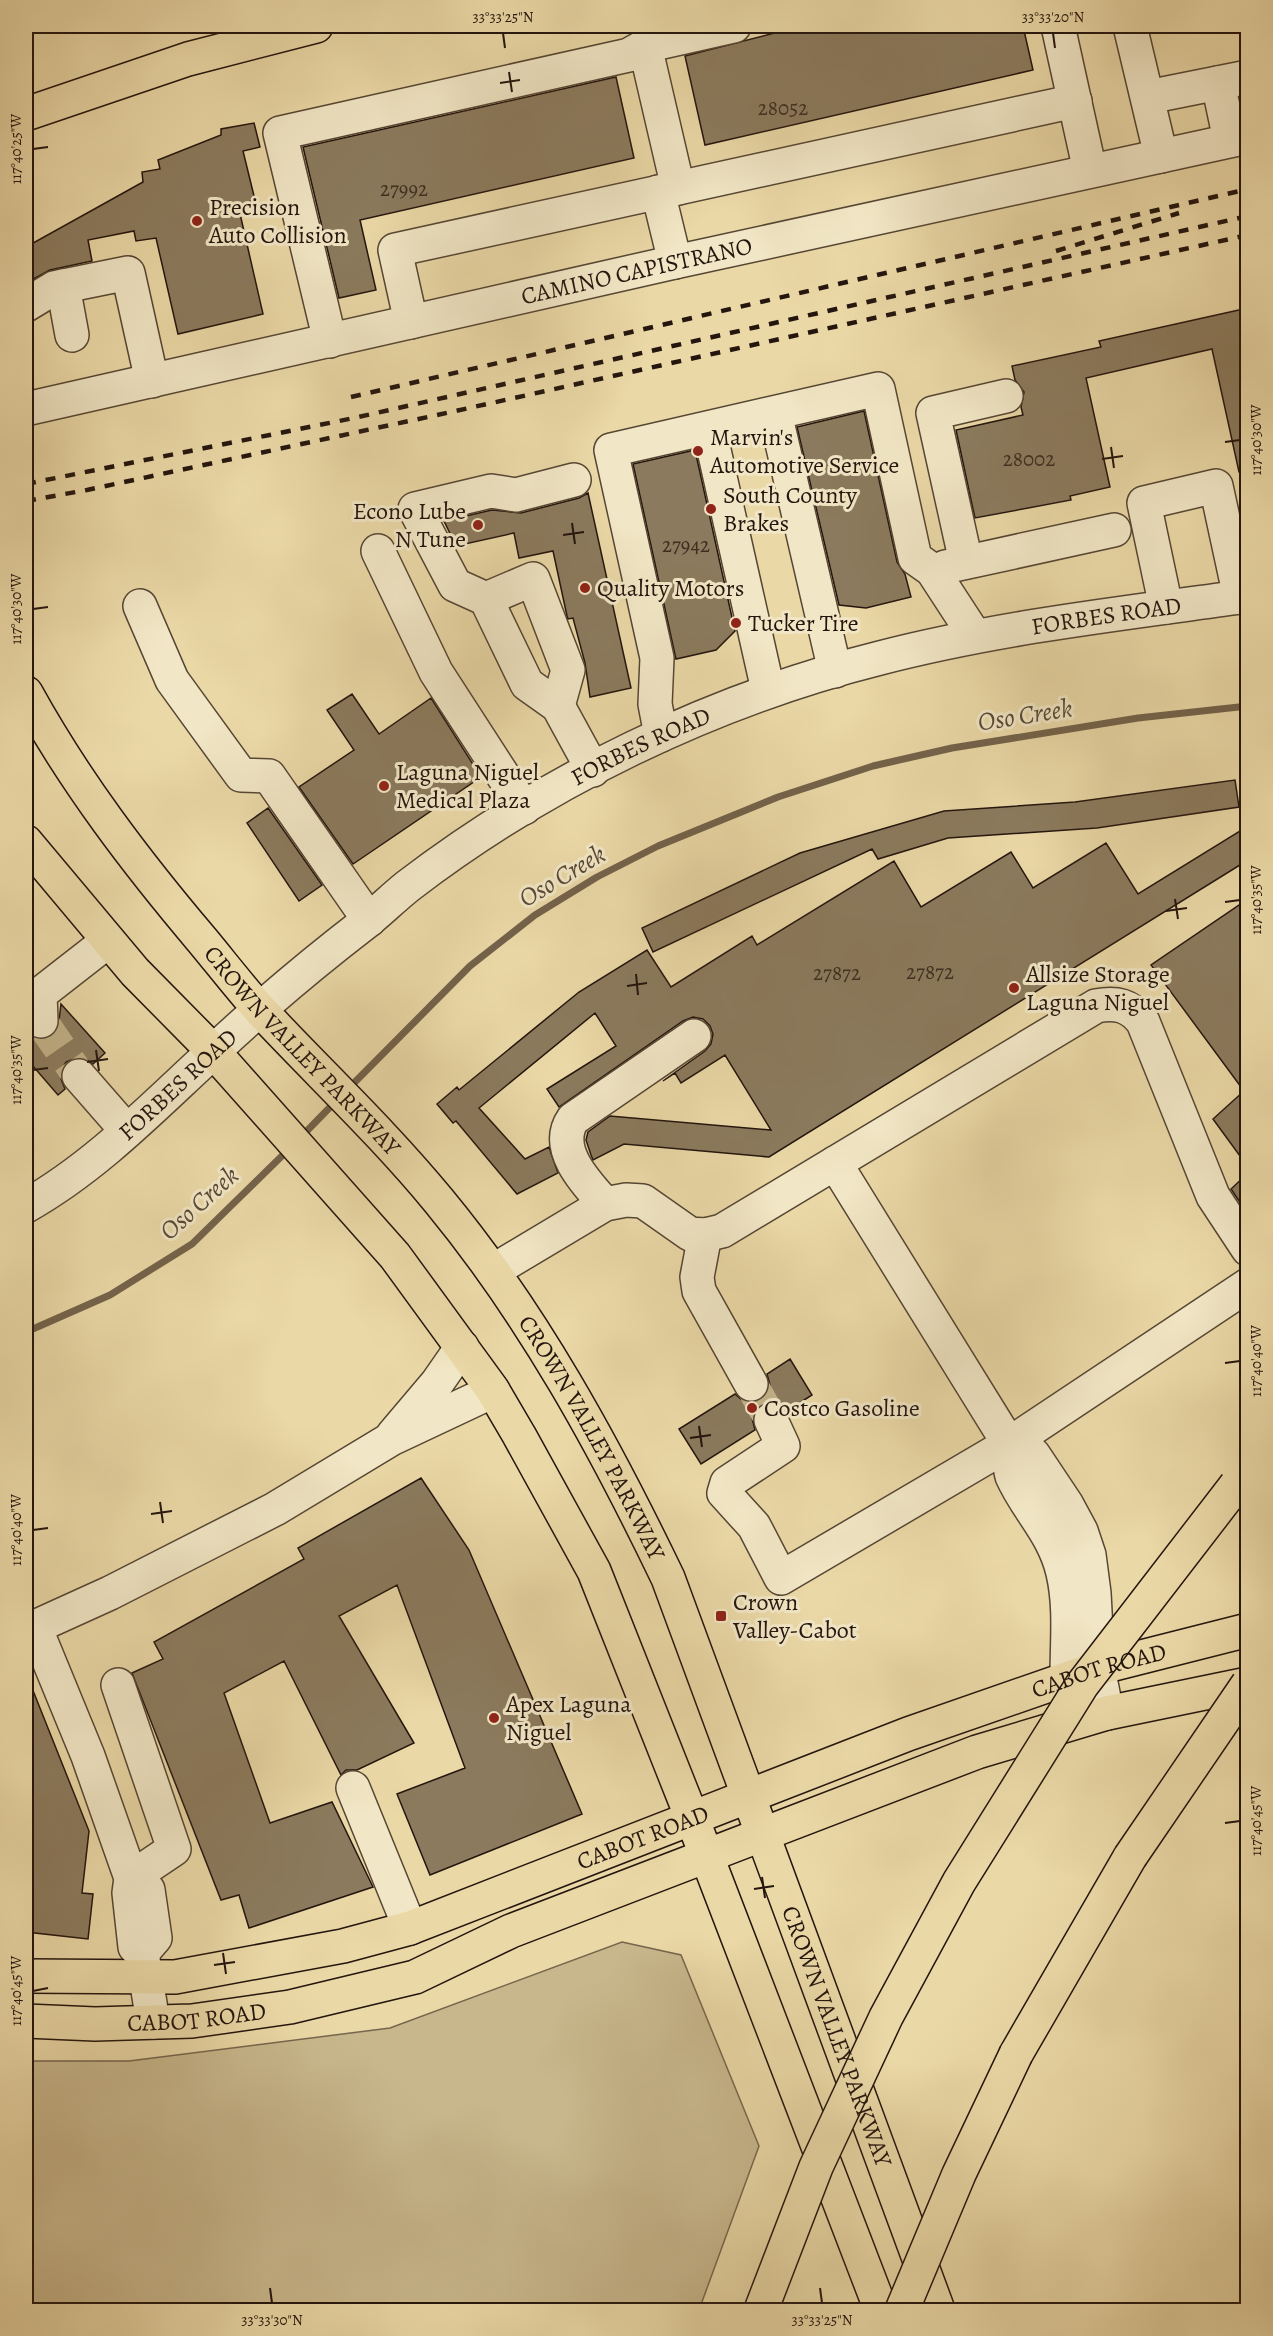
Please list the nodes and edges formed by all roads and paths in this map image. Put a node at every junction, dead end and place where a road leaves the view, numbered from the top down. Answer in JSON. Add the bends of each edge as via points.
{"nodes":[{"id":1,"x":316,"y":26,"type":"edge"},
{"id":2,"x":734,"y":26,"type":"edge"},
{"id":3,"x":1059,"y":26,"type":"edge"},
{"id":4,"x":1130,"y":26,"type":"edge"},
{"id":5,"x":645,"y":46,"type":"junction"},
{"id":6,"x":1233,"y":80,"type":"edge"},
{"id":7,"x":1148,"y":97,"type":"junction"},
{"id":8,"x":1075,"y":101,"type":"junction"},
{"id":9,"x":26,"y":114,"type":"edge"},
{"id":10,"x":1239,"y":138,"type":"edge"},
{"id":11,"x":1161,"y":156,"type":"junction"},
{"id":12,"x":1090,"y":171,"type":"junction"},
{"id":13,"x":668,"y":190,"type":"junction"},
{"id":14,"x":675,"y":262,"type":"junction"},
{"id":15,"x":63,"y":286,"type":"junction"},
{"id":16,"x":26,"y":305,"type":"edge"},
{"id":17,"x":411,"y":322,"type":"junction"},
{"id":18,"x":72,"y":335,"type":"dead end"},
{"id":19,"x":330,"y":341,"type":"junction"},
{"id":20,"x":152,"y":381,"type":"junction"},
{"id":21,"x":1006,"y":396,"type":"dead end"},
{"id":22,"x":26,"y":406,"type":"edge"},
{"id":23,"x":775,"y":413,"type":"junction"},
{"id":24,"x":709,"y":428,"type":"junction"},
{"id":25,"x":574,"y":480,"type":"dead end"},
{"id":26,"x":1114,"y":530,"type":"dead end"},
{"id":27,"x":378,"y":550,"type":"dead end"},
{"id":28,"x":966,"y":562,"type":"junction"},
{"id":29,"x":932,"y":570,"type":"junction"},
{"id":30,"x":1244,"y":596,"type":"edge"},
{"id":31,"x":486,"y":599,"type":"junction"},
{"id":32,"x":140,"y":606,"type":"dead end"},
{"id":33,"x":1166,"y":607,"type":"junction"},
{"id":34,"x":975,"y":636,"type":"junction"},
{"id":35,"x":835,"y":671,"type":"junction"},
{"id":36,"x":768,"y":690,"type":"junction"},
{"id":37,"x":26,"y":693,"type":"edge"},
{"id":38,"x":558,"y":706,"type":"junction"},
{"id":39,"x":661,"y":735,"type":"junction"},
{"id":40,"x":593,"y":770,"type":"junction"},
{"id":41,"x":524,"y":808,"type":"junction"},
{"id":42,"x":26,"y":843,"type":"edge"},
{"id":43,"x":369,"y":920,"type":"junction"},
{"id":44,"x":108,"y":941,"type":"junction"},
{"id":45,"x":260,"y":1009,"type":"junction"},
{"id":46,"x":41,"y":1021,"type":"tunnel mouth"},
{"id":47,"x":694,"y":1036,"type":"dead end"},
{"id":48,"x":213,"y":1052,"type":"junction"},
{"id":49,"x":79,"y":1076,"type":"tunnel mouth"},
{"id":50,"x":127,"y":1131,"type":"junction"},
{"id":51,"x":835,"y":1163,"type":"junction"},
{"id":52,"x":605,"y":1204,"type":"junction"},
{"id":53,"x":26,"y":1206,"type":"edge"},
{"id":54,"x":705,"y":1235,"type":"junction"},
{"id":55,"x":1248,"y":1249,"type":"edge"},
{"id":56,"x":493,"y":1271,"type":"junction"},
{"id":57,"x":1248,"y":1285,"type":"edge"},
{"id":58,"x":462,"y":1347,"type":"junction"},
{"id":59,"x":751,"y":1384,"type":"tunnel mouth"},
{"id":60,"x":493,"y":1391,"type":"junction"},
{"id":61,"x":771,"y":1420,"type":"tunnel mouth"},
{"id":62,"x":391,"y":1439,"type":"junction"},
{"id":63,"x":1008,"y":1444,"type":"junction"},
{"id":64,"x":1242,"y":1479,"type":"edge"},
{"id":65,"x":30,"y":1627,"type":"edge"},
{"id":66,"x":1248,"y":1630,"type":"edge"},
{"id":67,"x":1098,"y":1668,"type":"junction"},
{"id":68,"x":1065,"y":1679,"type":"junction"},
{"id":69,"x":1248,"y":1684,"type":"edge"},
{"id":70,"x":118,"y":1685,"type":"dead end"},
{"id":71,"x":1107,"y":1713,"type":"junction"},
{"id":72,"x":1070,"y":1724,"type":"junction"},
{"id":73,"x":352,"y":1788,"type":"dead end"},
{"id":74,"x":747,"y":1796,"type":"junction"},
{"id":75,"x":692,"y":1818,"type":"junction"},
{"id":76,"x":761,"y":1836,"type":"junction"},
{"id":77,"x":706,"y":1855,"type":"junction"},
{"id":78,"x":131,"y":1878,"type":"junction"},
{"id":79,"x":410,"y":1928,"type":"junction"},
{"id":80,"x":144,"y":1965,"type":"junction"},
{"id":81,"x":26,"y":1976,"type":"edge"},
{"id":82,"x":26,"y":2021,"type":"edge"},
{"id":83,"x":153,"y":2022,"type":"junction"},
{"id":84,"x":761,"y":2310,"type":"edge"},
{"id":85,"x":881,"y":2310,"type":"edge"},
{"id":86,"x":902,"y":2310,"type":"edge"},
{"id":87,"x":938,"y":2310,"type":"edge"}],
"edges":[{"from":1,"to":9,"type":"main road","via":[[188,59]]},
{"from":2,"to":5,"type":"street"},
{"from":3,"to":8,"type":"street"},
{"from":4,"to":7,"type":"street"},
{"from":5,"to":13,"type":"street"},
{"from":5,"to":19,"type":"street","via":[[629,55],[280,134]]},
{"from":6,"to":7,"type":"street"},
{"from":6,"to":10,"type":"street"},
{"from":7,"to":11,"type":"street"},
{"from":8,"to":12,"type":"street"},
{"from":8,"to":13,"type":"street"},
{"from":10,"to":11,"type":"street","name":"CAMINO CAPISTRANO"},
{"from":11,"to":12,"type":"street","name":"CAMINO CAPISTRANO"},
{"from":12,"to":14,"type":"street","name":"CAMINO CAPISTRANO"},
{"from":13,"to":14,"type":"street"},
{"from":13,"to":17,"type":"street","via":[[395,250]]},
{"from":14,"to":17,"type":"street","name":"CAMINO CAPISTRANO"},
{"from":15,"to":16,"type":"street"},
{"from":15,"to":18,"type":"street"},
{"from":15,"to":20,"type":"street","via":[[128,273]]},
{"from":17,"to":19,"type":"street","name":"CAMINO CAPISTRANO"},
{"from":19,"to":20,"type":"street","name":"CAMINO CAPISTRANO"},
{"from":20,"to":22,"type":"street","name":"CAMINO CAPISTRANO"},
{"from":21,"to":28,"type":"street","via":[[933,412]]},
{"from":23,"to":24,"type":"street"},
{"from":23,"to":29,"type":"street","via":[[878,389],[915,558]]},
{"from":23,"to":35,"type":"street"},
{"from":24,"to":36,"type":"street"},
{"from":24,"to":39,"type":"street","via":[[611,450],[657,658],[655,704]]},
{"from":25,"to":31,"type":"street","via":[[516,495],[491,491],[415,509],[455,585]]},
{"from":26,"to":28,"type":"street"},
{"from":27,"to":41,"type":"street","via":[[436,672]]},
{"from":28,"to":29,"type":"street"},
{"from":29,"to":34,"type":"street"},
{"from":30,"to":33,"type":"street","name":"FORBES ROAD"},
{"from":30,"to":33,"type":"street","via":[[1216,486],[1144,503]]},
{"from":31,"to":38,"type":"street","via":[[527,684]]},
{"from":31,"to":38,"type":"street","via":[[533,579],[568,670]]},
{"from":32,"to":43,"type":"street","via":[[171,680],[241,775],[269,776]]},
{"from":33,"to":34,"type":"street","name":"FORBES ROAD"},
{"from":34,"to":35,"type":"street","name":"FORBES ROAD"},
{"from":35,"to":36,"type":"street","name":"FORBES ROAD"},
{"from":36,"to":39,"type":"street","name":"FORBES ROAD"},
{"from":37,"to":45,"type":"main road","name":"CROWN VALLEY PARKWAY","via":[[51,739],[114,832]]},
{"from":38,"to":40,"type":"street"},
{"from":39,"to":40,"type":"street","name":"FORBES ROAD"},
{"from":40,"to":41,"type":"street","name":"FORBES ROAD"},
{"from":41,"to":43,"type":"street","name":"FORBES ROAD","via":[[490,827],[407,887]]},
{"from":42,"to":44,"type":"main road"},
{"from":43,"to":45,"type":"street","name":"FORBES ROAD"},
{"from":44,"to":46,"type":"street","via":[[40,994]]},
{"from":44,"to":48,"type":"main road"},
{"from":45,"to":48,"type":"street","name":"FORBES ROAD"},
{"from":45,"to":56,"type":"main road","name":"CROWN VALLEY PARKWAY","via":[[379,1130]]},
{"from":47,"to":52,"type":"street","via":[[573,1119],[566,1129],[565,1144]]},
{"from":48,"to":50,"type":"street","name":"FORBES ROAD"},
{"from":48,"to":58,"type":"main road","via":[[395,1256]]},
{"from":49,"to":50,"type":"street"},
{"from":50,"to":53,"type":"street","name":"FORBES ROAD"},
{"from":51,"to":54,"type":"street","via":[[722,1231]]},
{"from":51,"to":55,"type":"street","via":[[1095,1006],[1123,1005],[1143,1022],[1213,1196]]},
{"from":51,"to":63,"type":"street"},
{"from":52,"to":54,"type":"street","via":[[643,1201],[690,1234]]},
{"from":52,"to":56,"type":"street"},
{"from":54,"to":59,"type":"street","via":[[697,1277],[699,1291]]},
{"from":56,"to":74,"type":"main road","name":"CROWN VALLEY PARKWAY","via":[[535,1331],[633,1505],[668,1578]]},
{"from":57,"to":63,"type":"street"},
{"from":58,"to":60,"type":"main road"},
{"from":58,"to":62,"type":"street"},
{"from":60,"to":62,"type":"street"},
{"from":60,"to":75,"type":"main road","via":[[594,1571]]},
{"from":61,"to":63,"type":"street","via":[[783,1446],[724,1488],[727,1498],[754,1526],[781,1578]]},
{"from":62,"to":65,"type":"street","via":[[275,1509],[110,1593]]},
{"from":63,"to":67,"type":"street","via":[[1033,1454],[1081,1531],[1094,1593]]},
{"from":63,"to":68,"type":"street","via":[[1012,1475],[1045,1527],[1064,1574]]},
{"from":64,"to":84,"type":"main road","bridge":true,"via":[[1082,1685],[959,1882],[886,2017],[816,2167]]},
{"from":65,"to":78,"type":"street","via":[[88,1756]]},
{"from":66,"to":67,"type":"main road","name":"CABOT ROAD"},
{"from":67,"to":68,"type":"main road","name":"CABOT ROAD"},
{"from":67,"to":71,"type":"street"},
{"from":68,"to":72,"type":"street"},
{"from":68,"to":74,"type":"main road","name":"CABOT ROAD"},
{"from":69,"to":71,"type":"main road","name":"CABOT ROAD"},
{"from":69,"to":86,"type":"main road","bridge":true,"via":[[1130,1857],[1016,2054],[959,2174]]},
{"from":70,"to":78,"type":"street","via":[[174,1849]]},
{"from":71,"to":72,"type":"main road","name":"CABOT ROAD"},
{"from":72,"to":76,"type":"main road","name":"CABOT ROAD","via":[[977,1752]]},
{"from":73,"to":79,"type":"street"},
{"from":74,"to":75,"type":"main road","name":"CABOT ROAD"},
{"from":74,"to":76,"type":"main road","name":"CROWN VALLEY PARKWAY"},
{"from":75,"to":77,"type":"main road"},
{"from":75,"to":79,"type":"main road","name":"CABOT ROAD"},
{"from":76,"to":77,"type":"main road","name":"CABOT ROAD"},
{"from":76,"to":87,"type":"main road","name":"CROWN VALLEY PARKWAY"},
{"from":77,"to":83,"type":"main road","name":"CABOT ROAD","via":[[511,1930],[416,1977],[290,2007],[192,2021]]},
{"from":77,"to":85,"type":"main road"},
{"from":78,"to":80,"type":"street","via":[[135,1947]]},
{"from":79,"to":80,"type":"main road","name":"CABOT ROAD","via":[[343,1946],[175,1977]]},
{"from":80,"to":81,"type":"main road","name":"CABOT ROAD"},
{"from":80,"to":83,"type":"street"},
{"from":82,"to":83,"type":"main road","name":"CABOT ROAD"}]}
